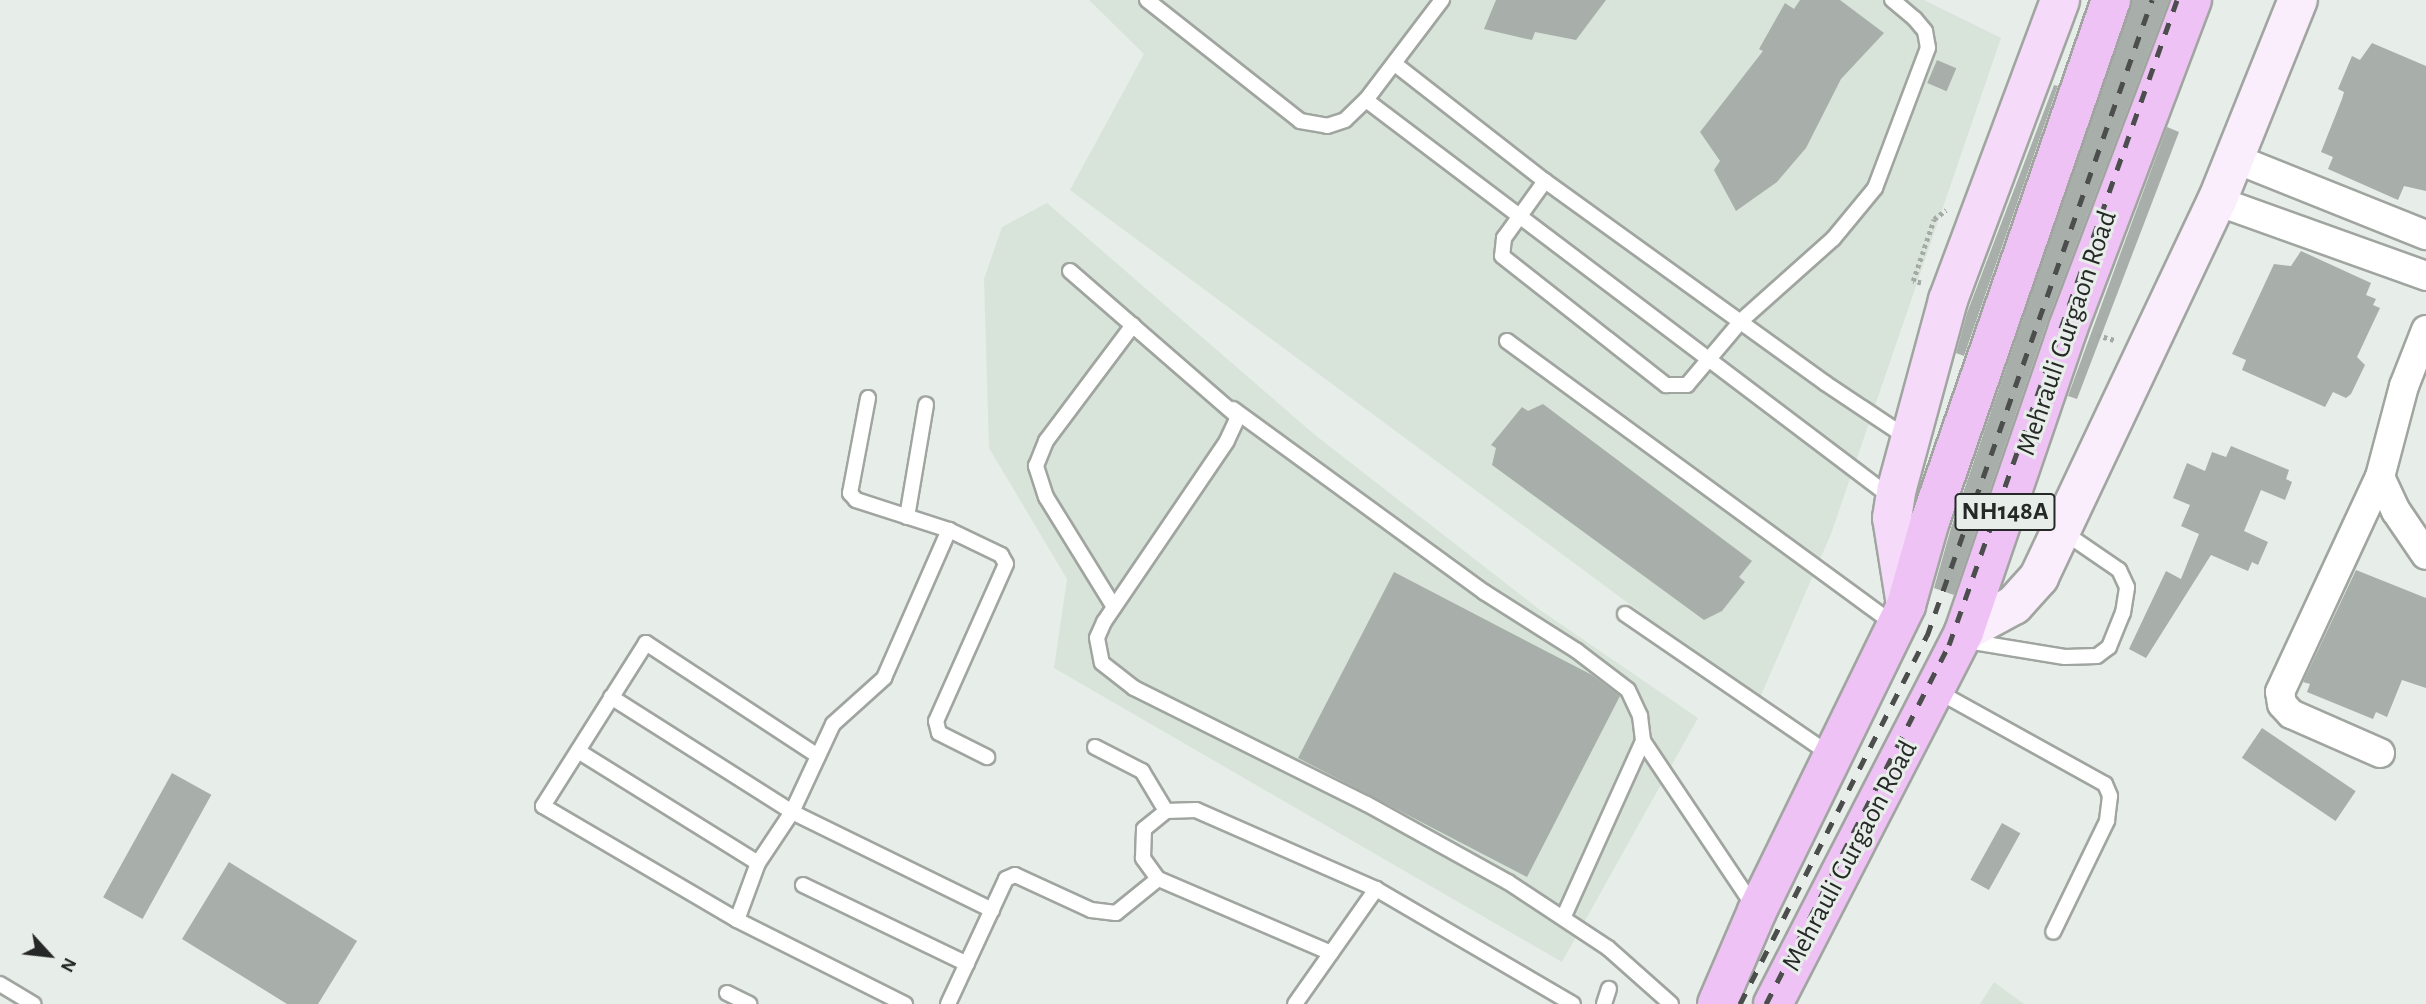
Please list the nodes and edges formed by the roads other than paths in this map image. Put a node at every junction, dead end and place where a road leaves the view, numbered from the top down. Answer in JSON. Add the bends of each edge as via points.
{"nodes":[{"id":1,"x":1147,"y":0,"type":"edge"},
{"id":2,"x":1442,"y":0,"type":"edge"},
{"id":3,"x":1892,"y":0,"type":"edge"},
{"id":4,"x":2060,"y":0,"type":"edge"},
{"id":5,"x":2111,"y":0,"type":"edge"},
{"id":6,"x":2192,"y":0,"type":"edge"},
{"id":7,"x":2298,"y":0,"type":"edge"},
{"id":8,"x":1395,"y":64,"type":"junction"},
{"id":9,"x":1366,"y":100,"type":"junction"},
{"id":10,"x":2236,"y":159,"type":"junction"},
{"id":11,"x":1545,"y":181,"type":"junction"},
{"id":12,"x":2217,"y":201,"type":"junction"},
{"id":13,"x":1521,"y":215,"type":"junction"},
{"id":14,"x":2426,"y":235,"type":"edge"},
{"id":15,"x":1070,"y":271,"type":"dead end"},
{"id":16,"x":2426,"y":276,"type":"edge"},
{"id":17,"x":1742,"y":320,"type":"junction"},
{"id":18,"x":1133,"y":325,"type":"junction"},
{"id":19,"x":2426,"y":330,"type":"edge"},
{"id":20,"x":1507,"y":341,"type":"dead end"},
{"id":21,"x":1711,"y":358,"type":"junction"},
{"id":22,"x":2415,"y":390,"type":"edge"},
{"id":23,"x":868,"y":398,"type":"dead end"},
{"id":24,"x":926,"y":405,"type":"dead end"},
{"id":25,"x":1233,"y":409,"type":"junction"},
{"id":26,"x":1910,"y":439,"type":"junction"},
{"id":27,"x":2380,"y":477,"type":"junction"},
{"id":28,"x":1895,"y":500,"type":"junction"},
{"id":29,"x":907,"y":517,"type":"junction"},
{"id":30,"x":949,"y":530,"type":"junction"},
{"id":31,"x":2061,"y":530,"type":"junction"},
{"id":32,"x":2426,"y":555,"type":"edge"},
{"id":33,"x":1114,"y":607,"type":"junction"},
{"id":34,"x":1625,"y":614,"type":"dead end"},
{"id":35,"x":1902,"y":616,"type":"junction"},
{"id":36,"x":1962,"y":636,"type":"junction"},
{"id":37,"x":1937,"y":691,"type":"junction"},
{"id":38,"x":611,"y":697,"type":"junction"},
{"id":39,"x":1643,"y":741,"type":"junction"},
{"id":40,"x":1096,"y":747,"type":"dead end"},
{"id":41,"x":578,"y":751,"type":"junction"},
{"id":42,"x":2380,"y":752,"type":"dead end"},
{"id":43,"x":818,"y":756,"type":"junction"},
{"id":44,"x":987,"y":757,"type":"dead end"},
{"id":45,"x":1835,"y":758,"type":"junction"},
{"id":46,"x":1166,"y":811,"type":"junction"},
{"id":47,"x":792,"y":812,"type":"junction"},
{"id":48,"x":758,"y":863,"type":"junction"},
{"id":49,"x":1158,"y":879,"type":"junction"},
{"id":50,"x":803,"y":885,"type":"dead end"},
{"id":51,"x":1376,"y":889,"type":"junction"},
{"id":52,"x":992,"y":910,"type":"junction"},
{"id":53,"x":1757,"y":911,"type":"junction"},
{"id":54,"x":1564,"y":916,"type":"junction"},
{"id":55,"x":737,"y":920,"type":"junction"},
{"id":56,"x":2053,"y":932,"type":"dead end"},
{"id":57,"x":1331,"y":953,"type":"junction"},
{"id":58,"x":967,"y":964,"type":"junction"},
{"id":59,"x":0,"y":984,"type":"edge"},
{"id":60,"x":727,"y":993,"type":"dead end"},
{"id":61,"x":1550,"y":999,"type":"edge"},
{"id":62,"x":33,"y":1004,"type":"edge"},
{"id":63,"x":750,"y":1004,"type":"edge"},
{"id":64,"x":905,"y":1004,"type":"edge"},
{"id":65,"x":948,"y":1004,"type":"edge"},
{"id":66,"x":1295,"y":1004,"type":"edge"},
{"id":67,"x":1573,"y":1004,"type":"edge"},
{"id":68,"x":1671,"y":1004,"type":"edge"},
{"id":69,"x":1717,"y":1004,"type":"edge"},
{"id":70,"x":1773,"y":1004,"type":"edge"}],
"edges":[{"from":1,"to":9,"type":"lane","via":[[1300,121],[1338,124]]},
{"from":2,"to":8,"type":"lane"},
{"from":3,"to":17,"type":"lane","via":[[1925,31],[1928,48],[1891,154],[1875,188],[1853,217]]},
{"from":4,"to":26,"type":"main road","via":[[1948,300]]},
{"from":5,"to":35,"type":"highway","name":"Mehrauli Gurgaon Road","number":"NH148A","via":[[1930,521]]},
{"from":6,"to":36,"type":"highway","name":"Mehrauli Gurgaon Road","number":"NH148A","via":[[2077,303]]},
{"from":7,"to":10,"type":"street"},
{"from":8,"to":9,"type":"lane"},
{"from":8,"to":11,"type":"lane"},
{"from":9,"to":13,"type":"lane"},
{"from":10,"to":12,"type":"street"},
{"from":10,"to":14,"type":"street"},
{"from":11,"to":13,"type":"lane"},
{"from":11,"to":17,"type":"lane"},
{"from":12,"to":16,"type":"street"},
{"from":12,"to":31,"type":"street"},
{"from":13,"to":21,"type":"lane"},
{"from":13,"to":21,"type":"lane","via":[[1504,238],[1502,257],[1666,385],[1687,385]]},
{"from":15,"to":18,"type":"lane"},
{"from":17,"to":21,"type":"lane"},
{"from":17,"to":26,"type":"lane"},
{"from":18,"to":25,"type":"lane"},
{"from":18,"to":33,"type":"lane","via":[[1046,441],[1036,466],[1046,497]]},
{"from":19,"to":22,"type":"street"},
{"from":20,"to":35,"type":"lane"},
{"from":21,"to":28,"type":"lane"},
{"from":22,"to":27,"type":"street"},
{"from":23,"to":29,"type":"lane","via":[[850,493],[856,500]]},
{"from":24,"to":29,"type":"lane"},
{"from":25,"to":33,"type":"lane","via":[[1238,423]]},
{"from":25,"to":39,"type":"lane","via":[[1484,592],[1577,651],[1628,690],[1640,716]]},
{"from":26,"to":28,"type":"main road"},
{"from":27,"to":32,"type":"street"},
{"from":27,"to":42,"type":"street","via":[[2280,692],[2281,704],[2291,714]]},
{"from":28,"to":35,"type":"main road","via":[[1892,518]]},
{"from":29,"to":30,"type":"lane"},
{"from":30,"to":43,"type":"lane","via":[[884,678],[833,724]]},
{"from":30,"to":44,"type":"lane","via":[[1001,555],[1006,564],[936,721],[939,733]]},
{"from":31,"to":36,"type":"street","via":[[2026,594]]},
{"from":31,"to":36,"type":"lane","via":[[2119,570],[2127,587],[2109,647],[2097,656],[2065,657]]},
{"from":33,"to":54,"type":"lane","via":[[1097,638],[1096,651],[1102,663],[1134,688],[1367,804]]},
{"from":34,"to":45,"type":"lane"},
{"from":35,"to":45,"type":"highway","name":"Mehrauli Gurgaon Road","number":"NH148A"},
{"from":36,"to":37,"type":"highway","name":"Mehrauli Gurgaon Road","number":"NH148A"},
{"from":37,"to":56,"type":"lane","via":[[2105,784],[2110,796],[2107,821]]},
{"from":37,"to":70,"type":"highway","name":"Mehrauli Gurgaon Road","number":"NH148A"},
{"from":38,"to":41,"type":"lane"},
{"from":38,"to":43,"type":"lane","via":[[646,643]]},
{"from":38,"to":47,"type":"lane"},
{"from":39,"to":53,"type":"lane"},
{"from":39,"to":54,"type":"lane"},
{"from":40,"to":46,"type":"lane","via":[[1142,771]]},
{"from":41,"to":48,"type":"lane"},
{"from":41,"to":55,"type":"lane","via":[[543,806]]},
{"from":43,"to":47,"type":"lane"},
{"from":45,"to":53,"type":"highway","name":"Mehrauli Gurgaon Road","number":"NH148A"},
{"from":46,"to":49,"type":"lane","via":[[1152,820],[1140,842],[1143,858]]},
{"from":46,"to":51,"type":"lane","via":[[1196,810]]},
{"from":47,"to":48,"type":"lane"},
{"from":47,"to":52,"type":"lane"},
{"from":48,"to":55,"type":"lane"},
{"from":49,"to":52,"type":"lane","via":[[1116,913],[1091,910],[1016,875],[1006,880]]},
{"from":49,"to":57,"type":"lane"},
{"from":50,"to":58,"type":"lane"},
{"from":51,"to":57,"type":"lane"},
{"from":51,"to":61,"type":"lane"},
{"from":52,"to":58,"type":"lane"},
{"from":53,"to":69,"type":"highway","name":"Mehrauli Gurgaon Road","number":"NH148A"},
{"from":54,"to":68,"type":"lane"},
{"from":55,"to":64,"type":"lane"},
{"from":57,"to":66,"type":"lane"},
{"from":58,"to":65,"type":"lane"},
{"from":59,"to":62,"type":"lane"},
{"from":60,"to":63,"type":"lane"},
{"from":61,"to":67,"type":"lane"}]}
